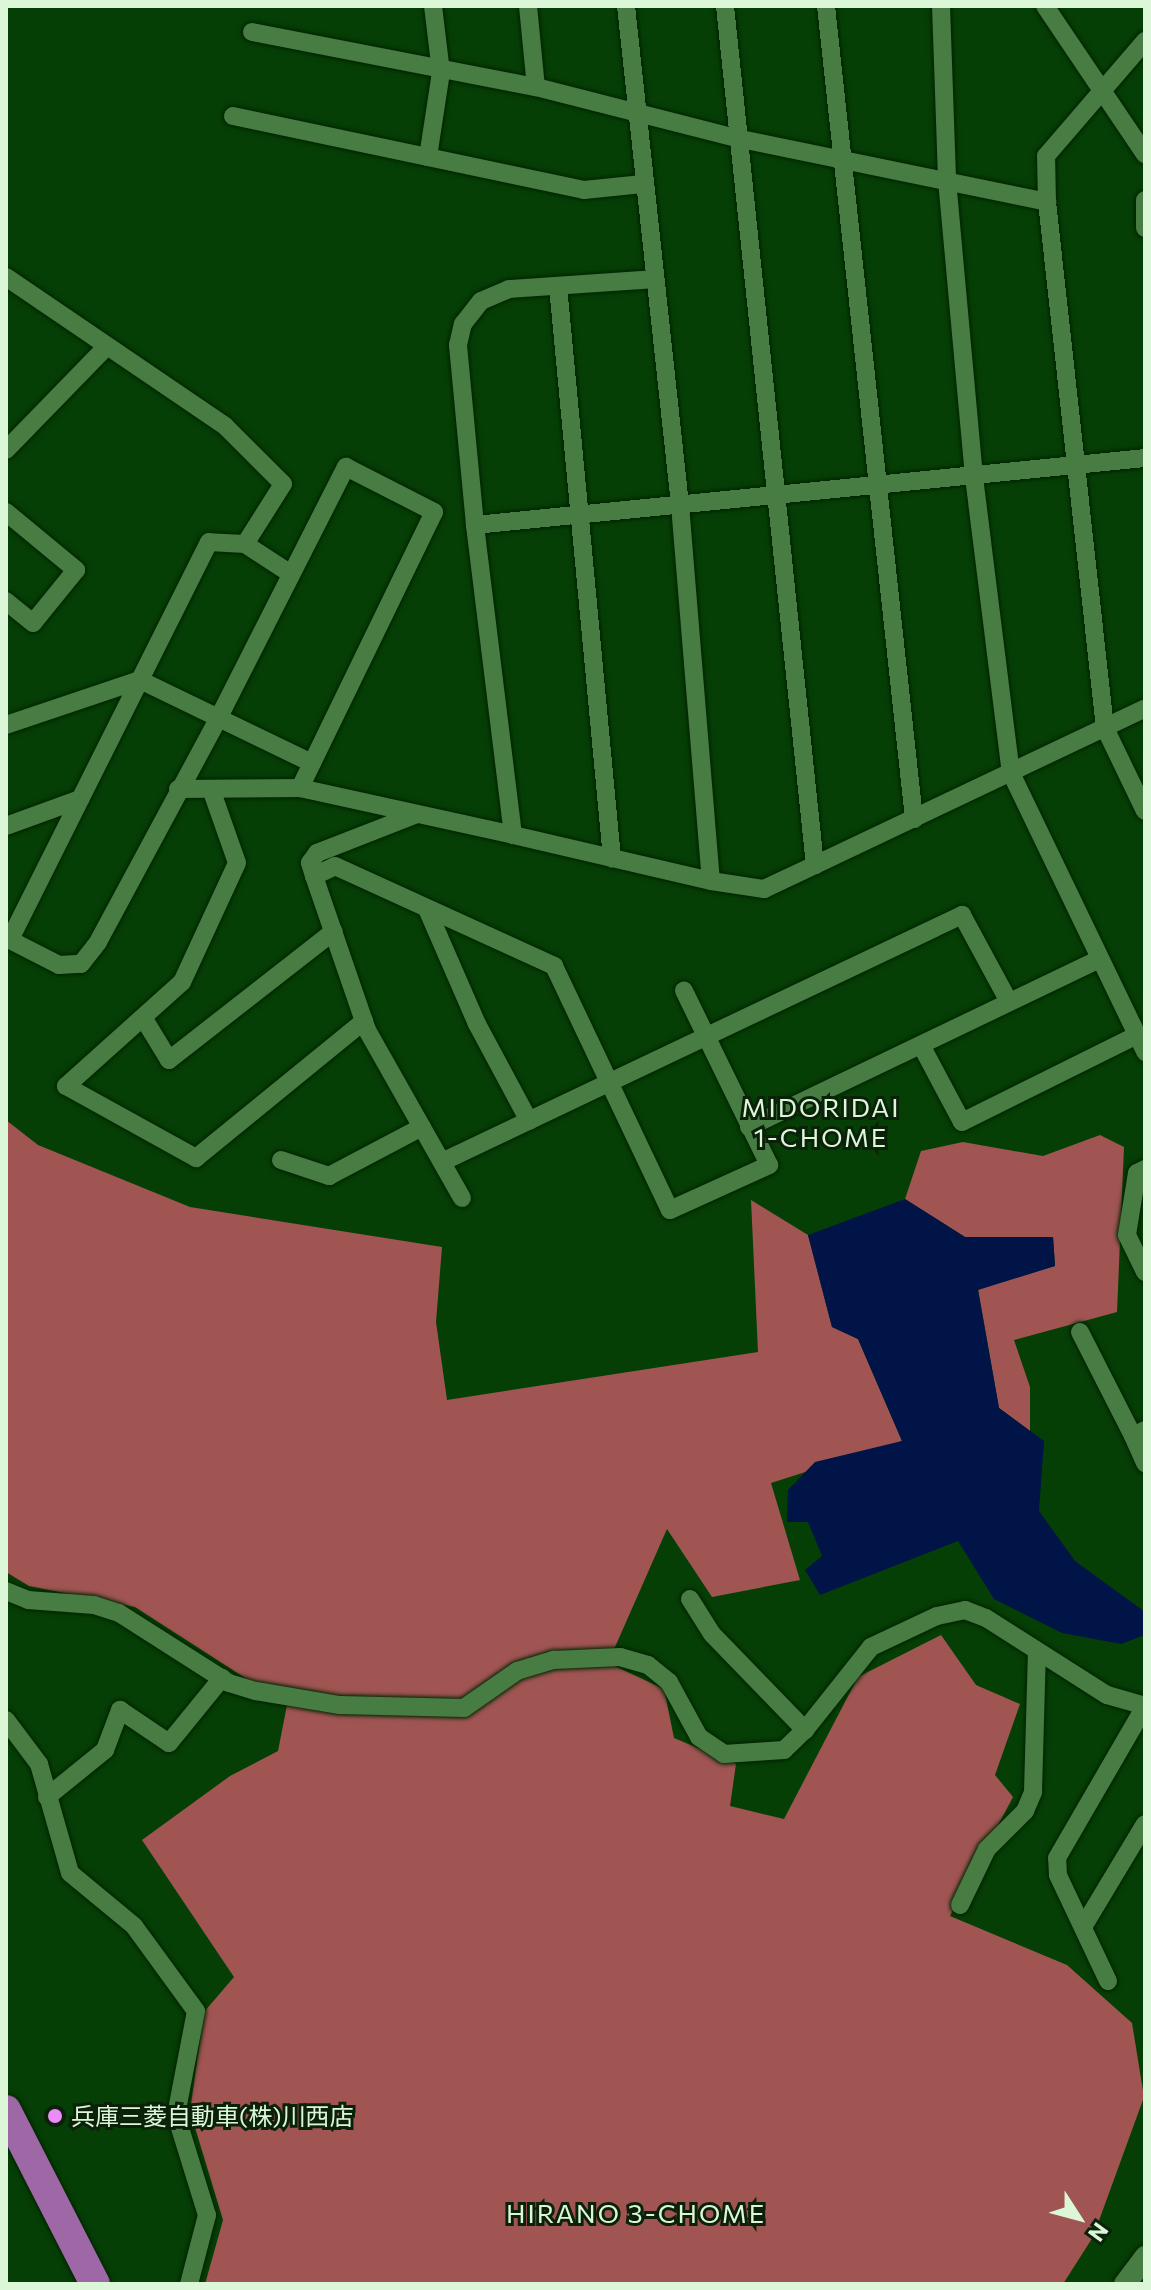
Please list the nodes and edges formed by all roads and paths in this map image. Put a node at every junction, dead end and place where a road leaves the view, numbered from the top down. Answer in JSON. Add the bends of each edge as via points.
{"nodes":[{"id":1,"x":433,"y":6,"type":"edge"},
{"id":2,"x":528,"y":6,"type":"edge"},
{"id":3,"x":626,"y":6,"type":"edge"},
{"id":4,"x":725,"y":6,"type":"edge"},
{"id":5,"x":826,"y":6,"type":"edge"},
{"id":6,"x":941,"y":6,"type":"edge"},
{"id":7,"x":1045,"y":6,"type":"edge"},
{"id":8,"x":252,"y":32,"type":"dead end"},
{"id":9,"x":1145,"y":41,"type":"edge"},
{"id":10,"x":441,"y":72,"type":"junction"},
{"id":11,"x":536,"y":87,"type":"junction"},
{"id":12,"x":1103,"y":89,"type":"junction"},
{"id":13,"x":637,"y":110,"type":"junction"},
{"id":14,"x":233,"y":116,"type":"dead end"},
{"id":15,"x":736,"y":138,"type":"junction"},
{"id":16,"x":1145,"y":154,"type":"edge"},
{"id":17,"x":840,"y":156,"type":"junction"},
{"id":18,"x":428,"y":157,"type":"junction"},
{"id":19,"x":947,"y":180,"type":"junction"},
{"id":20,"x":643,"y":184,"type":"junction"},
{"id":21,"x":1145,"y":200,"type":"edge"},
{"id":22,"x":1047,"y":202,"type":"junction"},
{"id":23,"x":1145,"y":228,"type":"edge"},
{"id":24,"x":6,"y":277,"type":"edge"},
{"id":25,"x":655,"y":279,"type":"junction"},
{"id":26,"x":558,"y":286,"type":"junction"},
{"id":27,"x":106,"y":347,"type":"junction"},
{"id":28,"x":6,"y":450,"type":"edge"},
{"id":29,"x":1145,"y":458,"type":"edge"},
{"id":30,"x":1076,"y":464,"type":"junction"},
{"id":31,"x":974,"y":477,"type":"junction"},
{"id":32,"x":877,"y":487,"type":"junction"},
{"id":33,"x":776,"y":495,"type":"junction"},
{"id":34,"x":680,"y":505,"type":"junction"},
{"id":35,"x":6,"y":512,"type":"edge"},
{"id":36,"x":582,"y":514,"type":"junction"},
{"id":37,"x":475,"y":525,"type":"junction"},
{"id":38,"x":245,"y":544,"type":"junction"},
{"id":39,"x":291,"y":574,"type":"junction"},
{"id":40,"x":6,"y":601,"type":"edge"},
{"id":41,"x":140,"y":680,"type":"junction"},
{"id":42,"x":1145,"y":708,"type":"edge"},
{"id":43,"x":218,"y":719,"type":"junction"},
{"id":44,"x":6,"y":725,"type":"edge"},
{"id":45,"x":1105,"y":728,"type":"junction"},
{"id":46,"x":312,"y":763,"type":"junction"},
{"id":47,"x":1011,"y":773,"type":"junction"},
{"id":48,"x":300,"y":788,"type":"junction"},
{"id":49,"x":178,"y":789,"type":"junction"},
{"id":50,"x":211,"y":789,"type":"junction"},
{"id":51,"x":80,"y":799,"type":"junction"},
{"id":52,"x":1145,"y":811,"type":"edge"},
{"id":53,"x":417,"y":814,"type":"junction"},
{"id":54,"x":914,"y":819,"type":"junction"},
{"id":55,"x":6,"y":826,"type":"edge"},
{"id":56,"x":513,"y":835,"type":"junction"},
{"id":57,"x":612,"y":858,"type":"junction"},
{"id":58,"x":815,"y":865,"type":"junction"},
{"id":59,"x":314,"y":876,"type":"junction"},
{"id":60,"x":711,"y":881,"type":"junction"},
{"id":61,"x":427,"y":909,"type":"junction"},
{"id":62,"x":334,"y":931,"type":"junction"},
{"id":63,"x":8,"y":944,"type":"edge"},
{"id":64,"x":1100,"y":959,"type":"junction"},
{"id":65,"x":684,"y":991,"type":"dead end"},
{"id":66,"x":1009,"y":1002,"type":"junction"},
{"id":67,"x":144,"y":1019,"type":"junction"},
{"id":68,"x":364,"y":1021,"type":"junction"},
{"id":69,"x":706,"y":1036,"type":"junction"},
{"id":70,"x":1141,"y":1044,"type":"edge"},
{"id":71,"x":921,"y":1045,"type":"junction"},
{"id":72,"x":609,"y":1083,"type":"junction"},
{"id":73,"x":529,"y":1121,"type":"junction"},
{"id":74,"x":422,"y":1127,"type":"junction"},
{"id":75,"x":749,"y":1127,"type":"junction"},
{"id":76,"x":281,"y":1160,"type":"dead end"},
{"id":77,"x":442,"y":1162,"type":"junction"},
{"id":78,"x":1145,"y":1169,"type":"edge"},
{"id":79,"x":462,"y":1198,"type":"dead end"},
{"id":80,"x":1145,"y":1272,"type":"edge"},
{"id":81,"x":1080,"y":1332,"type":"dead end"},
{"id":82,"x":1139,"y":1433,"type":"edge"},
{"id":83,"x":1145,"y":1463,"type":"edge"},
{"id":84,"x":6,"y":1591,"type":"edge"},
{"id":85,"x":690,"y":1599,"type":"dead end"},
{"id":86,"x":1037,"y":1653,"type":"junction"},
{"id":87,"x":222,"y":1678,"type":"junction"},
{"id":88,"x":1144,"y":1705,"type":"edge"},
{"id":89,"x":6,"y":1720,"type":"edge"},
{"id":90,"x":805,"y":1730,"type":"junction"},
{"id":91,"x":47,"y":1797,"type":"junction"},
{"id":92,"x":1145,"y":1824,"type":"edge"},
{"id":93,"x":960,"y":1905,"type":"dead end"},
{"id":94,"x":1083,"y":1927,"type":"junction"},
{"id":95,"x":1108,"y":1981,"type":"dead end"},
{"id":96,"x":6,"y":2110,"type":"edge"},
{"id":97,"x":6,"y":2156,"type":"edge"},
{"id":98,"x":1145,"y":2257,"type":"edge"},
{"id":99,"x":75,"y":2284,"type":"edge"},
{"id":100,"x":95,"y":2284,"type":"edge"},
{"id":101,"x":189,"y":2284,"type":"edge"},
{"id":102,"x":1125,"y":2284,"type":"edge"}],
"edges":[{"from":1,"to":10,"type":"street"},
{"from":2,"to":11,"type":"street"},
{"from":3,"to":13,"type":"street"},
{"from":4,"to":15,"type":"street"},
{"from":5,"to":17,"type":"street"},
{"from":6,"to":19,"type":"street"},
{"from":7,"to":12,"type":"street"},
{"from":8,"to":10,"type":"street"},
{"from":9,"to":12,"type":"street"},
{"from":10,"to":11,"type":"street"},
{"from":10,"to":18,"type":"street"},
{"from":11,"to":13,"type":"street"},
{"from":12,"to":16,"type":"street"},
{"from":12,"to":22,"type":"street","via":[[1046,156]]},
{"from":13,"to":15,"type":"street"},
{"from":13,"to":20,"type":"street"},
{"from":14,"to":18,"type":"street"},
{"from":15,"to":17,"type":"street"},
{"from":15,"to":33,"type":"street"},
{"from":17,"to":19,"type":"street"},
{"from":17,"to":32,"type":"street"},
{"from":18,"to":20,"type":"street","via":[[584,190]]},
{"from":19,"to":22,"type":"street"},
{"from":19,"to":31,"type":"street"},
{"from":20,"to":25,"type":"street"},
{"from":21,"to":23,"type":"street"},
{"from":22,"to":30,"type":"street"},
{"from":24,"to":27,"type":"street"},
{"from":25,"to":26,"type":"street"},
{"from":25,"to":34,"type":"street"},
{"from":26,"to":36,"type":"street"},
{"from":26,"to":37,"type":"street","via":[[509,289],[481,301],[463,324],[458,345]]},
{"from":27,"to":28,"type":"street"},
{"from":27,"to":38,"type":"street","via":[[225,426],[283,484]]},
{"from":29,"to":30,"type":"street"},
{"from":30,"to":31,"type":"street"},
{"from":30,"to":45,"type":"street"},
{"from":31,"to":32,"type":"street"},
{"from":31,"to":47,"type":"street"},
{"from":32,"to":33,"type":"street"},
{"from":32,"to":54,"type":"street"},
{"from":33,"to":34,"type":"street"},
{"from":33,"to":58,"type":"street"},
{"from":34,"to":36,"type":"street"},
{"from":34,"to":60,"type":"street"},
{"from":35,"to":40,"type":"street","via":[[76,570],[33,623]]},
{"from":36,"to":37,"type":"street"},
{"from":36,"to":57,"type":"street"},
{"from":37,"to":56,"type":"street"},
{"from":38,"to":39,"type":"street"},
{"from":38,"to":41,"type":"street","via":[[209,542]]},
{"from":39,"to":43,"type":"street"},
{"from":39,"to":46,"type":"street","via":[[346,467],[434,512]]},
{"from":41,"to":43,"type":"street"},
{"from":41,"to":44,"type":"street"},
{"from":41,"to":51,"type":"street"},
{"from":42,"to":45,"type":"street"},
{"from":43,"to":46,"type":"street"},
{"from":43,"to":49,"type":"street"},
{"from":45,"to":47,"type":"street"},
{"from":45,"to":52,"type":"street"},
{"from":46,"to":48,"type":"street"},
{"from":47,"to":54,"type":"street"},
{"from":47,"to":64,"type":"street"},
{"from":48,"to":50,"type":"street"},
{"from":48,"to":53,"type":"street"},
{"from":49,"to":50,"type":"street"},
{"from":49,"to":63,"type":"street","via":[[98,942],[81,964],[59,965]]},
{"from":50,"to":67,"type":"street","via":[[237,863],[182,982]]},
{"from":51,"to":55,"type":"street"},
{"from":51,"to":63,"type":"street"},
{"from":53,"to":56,"type":"street"},
{"from":53,"to":59,"type":"street","via":[[317,853],[310,863]]},
{"from":54,"to":58,"type":"street"},
{"from":56,"to":57,"type":"street"},
{"from":57,"to":60,"type":"street"},
{"from":58,"to":60,"type":"street","via":[[764,889]]},
{"from":59,"to":61,"type":"street","via":[[335,866]]},
{"from":59,"to":62,"type":"street"},
{"from":61,"to":72,"type":"street","via":[[554,966]]},
{"from":61,"to":73,"type":"street","via":[[477,1024]]},
{"from":62,"to":67,"type":"street","via":[[169,1060]]},
{"from":62,"to":68,"type":"street"},
{"from":64,"to":66,"type":"street"},
{"from":64,"to":70,"type":"street"},
{"from":65,"to":69,"type":"street"},
{"from":66,"to":69,"type":"street","via":[[962,915]]},
{"from":66,"to":71,"type":"street"},
{"from":67,"to":68,"type":"street","via":[[66,1086],[196,1158]]},
{"from":68,"to":74,"type":"street"},
{"from":69,"to":72,"type":"street"},
{"from":69,"to":75,"type":"street"},
{"from":70,"to":71,"type":"street","via":[[962,1122]]},
{"from":71,"to":75,"type":"street"},
{"from":72,"to":73,"type":"street"},
{"from":72,"to":75,"type":"street","via":[[670,1210],[769,1165]]},
{"from":73,"to":77,"type":"street"},
{"from":74,"to":76,"type":"street","via":[[329,1176]]},
{"from":74,"to":77,"type":"street"},
{"from":77,"to":79,"type":"street"},
{"from":78,"to":80,"type":"street","via":[[1137,1173],[1127,1235]]},
{"from":81,"to":82,"type":"street"},
{"from":82,"to":83,"type":"street"},
{"from":84,"to":87,"type":"street","via":[[28,1600],[94,1605],[119,1613]]},
{"from":85,"to":90,"type":"street","via":[[712,1634]]},
{"from":86,"to":88,"type":"street","via":[[1107,1695]]},
{"from":86,"to":90,"type":"street","via":[[965,1610],[937,1616],[871,1647]]},
{"from":86,"to":93,"type":"street","via":[[1033,1792],[1025,1811],[987,1849]]},
{"from":87,"to":90,"type":"street","via":[[256,1691],[340,1705],[464,1708],[517,1671],[554,1660],[620,1657],[648,1665],[669,1682],[699,1737],[724,1754],[784,1750]]},
{"from":87,"to":91,"type":"street","via":[[169,1743],[120,1710],[105,1750]]},
{"from":88,"to":94,"type":"street","via":[[1057,1858],[1058,1875]]},
{"from":89,"to":91,"type":"street","via":[[39,1764]]},
{"from":91,"to":101,"type":"street","via":[[70,1873],[134,1926],[196,2011],[176,2115],[207,2215]]},
{"from":92,"to":94,"type":"street"},
{"from":94,"to":95,"type":"street"},
{"from":96,"to":100,"type":"highway"},
{"from":97,"to":99,"type":"highway"},
{"from":98,"to":102,"type":"street"}]}
